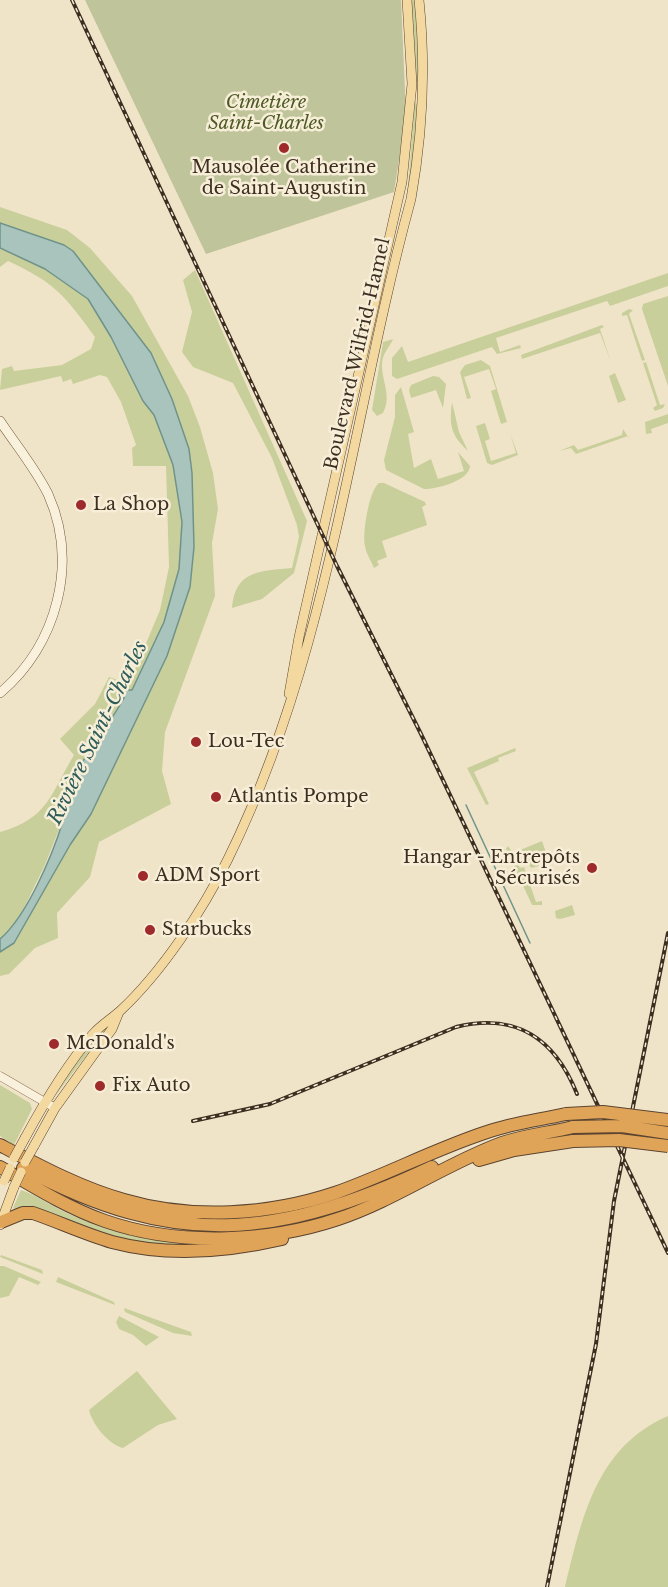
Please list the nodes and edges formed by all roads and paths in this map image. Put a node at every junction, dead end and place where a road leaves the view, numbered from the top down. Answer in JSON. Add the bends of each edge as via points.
{"nodes":[{"id":1,"x":407,"y":0,"type":"edge"},
{"id":2,"x":419,"y":0,"type":"edge"},
{"id":3,"x":0,"y":421,"type":"edge"},
{"id":4,"x":0,"y":693,"type":"edge"},
{"id":5,"x":287,"y":709,"type":"junction"},
{"id":6,"x":119,"y":1012,"type":"junction"},
{"id":7,"x":0,"y":1076,"type":"edge"},
{"id":8,"x":44,"y":1102,"type":"junction"},
{"id":9,"x":55,"y":1108,"type":"junction"},
{"id":10,"x":668,"y":1119,"type":"edge"},
{"id":11,"x":668,"y":1133,"type":"edge"},
{"id":12,"x":0,"y":1145,"type":"edge"},
{"id":13,"x":495,"y":1146,"type":"junction"},
{"id":14,"x":668,"y":1146,"type":"edge"},
{"id":15,"x":447,"y":1147,"type":"junction"},
{"id":16,"x":457,"y":1163,"type":"junction"},
{"id":17,"x":0,"y":1167,"type":"edge"},
{"id":18,"x":26,"y":1170,"type":"junction"},
{"id":19,"x":2,"y":1185,"type":"edge"},
{"id":20,"x":318,"y":1211,"type":"junction"},
{"id":21,"x":1,"y":1224,"type":"edge"},
{"id":22,"x":308,"y":1228,"type":"junction"}],
"edges":[{"from":1,"to":5,"type":"main road","name":"Boulevard Wilfrid-Hamel","via":[[412,84],[402,182],[299,637]]},
{"from":2,"to":5,"type":"main road","name":"Boulevard Wilfrid-Hamel","via":[[423,96],[411,199],[310,640]]},
{"from":3,"to":4,"type":"main road","via":[[48,494],[60,533],[62,563],[57,604],[44,637],[24,669]]},
{"from":5,"to":6,"type":"main road","name":"Boulevard Wilfrid-Hamel","via":[[245,824],[210,892],[176,945]]},
{"from":6,"to":8,"type":"main road","name":"Boulevard Wilfrid-Hamel","via":[[93,1035]]},
{"from":6,"to":9,"type":"main road","name":"Boulevard Wilfrid-Hamel","via":[[112,1029]]},
{"from":7,"to":8,"type":"street"},
{"from":8,"to":9,"type":"street"},
{"from":8,"to":19,"type":"main road","name":"Boulevard Wilfrid-Hamel","bridge":true},
{"from":9,"to":18,"type":"main road","name":"Boulevard Wilfrid-Hamel","bridge":true},
{"from":10,"to":15,"type":"highway","bridge":true,"via":[[603,1112],[566,1114],[509,1125]]},
{"from":11,"to":13,"type":"highway","bridge":true,"via":[[622,1126],[573,1127]]},
{"from":12,"to":15,"type":"highway","via":[[84,1186],[125,1200],[219,1212],[307,1201]]},
{"from":13,"to":16,"type":"highway"},
{"from":13,"to":20,"type":"highway","via":[[462,1154],[353,1202]]},
{"from":14,"to":16,"type":"highway","bridge":true,"via":[[619,1140],[573,1141]]},
{"from":15,"to":20,"type":"highway","via":[[397,1176]]},
{"from":16,"to":22,"type":"highway","via":[[369,1207]]},
{"from":17,"to":22,"type":"highway","via":[[89,1214],[138,1230],[219,1237]]},
{"from":18,"to":20,"type":"highway","via":[[106,1207],[169,1222],[247,1224]]},
{"from":18,"to":21,"type":"main road","name":"Boulevard Wilfrid-Hamel","bridge":true,"via":[[14,1187]]},
{"from":21,"to":22,"type":"highway","via":[[23,1213],[33,1213],[110,1241],[176,1251],[255,1244],[291,1237]]}]}
